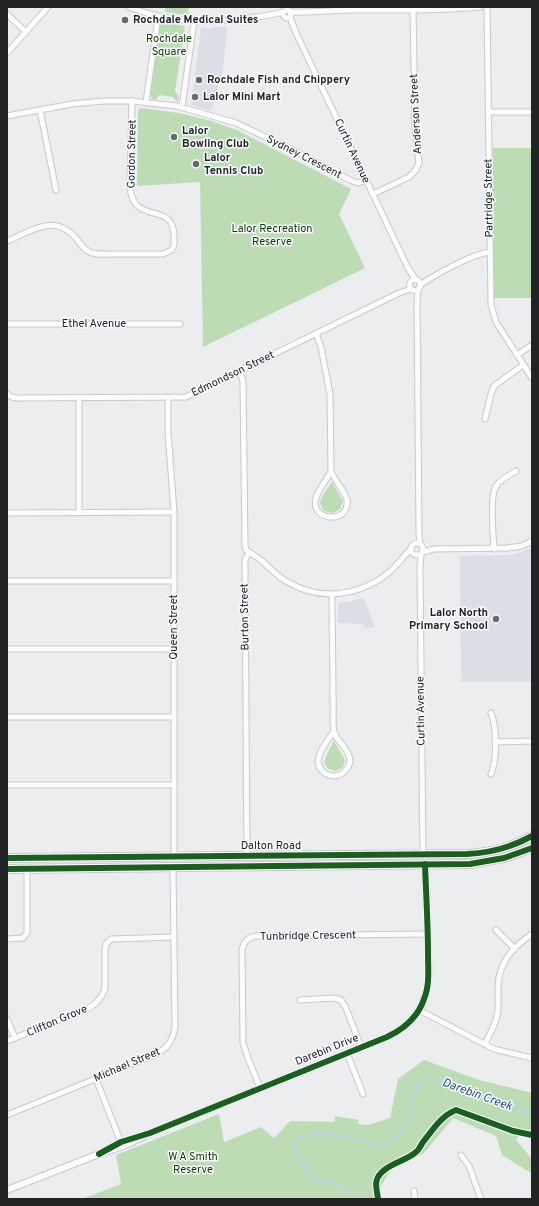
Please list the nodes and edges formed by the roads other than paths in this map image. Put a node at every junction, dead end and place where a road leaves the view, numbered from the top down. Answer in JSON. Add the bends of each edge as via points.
{"nodes":[{"id":1,"x":48,"y":7,"type":"edge"},
{"id":2,"x":129,"y":7,"type":"edge"},
{"id":3,"x":480,"y":7,"type":"edge"},
{"id":4,"x":487,"y":7,"type":"edge"},
{"id":5,"x":413,"y":8,"type":"edge"},
{"id":6,"x":286,"y":13,"type":"edge"},
{"id":7,"x":7,"y":14,"type":"edge"},
{"id":8,"x":158,"y":17,"type":"junction"},
{"id":9,"x":194,"y":22,"type":"junction"},
{"id":10,"x":26,"y":32,"type":"junction"},
{"id":11,"x":7,"y":54,"type":"edge"},
{"id":12,"x":132,"y":101,"type":"junction"},
{"id":13,"x":146,"y":102,"type":"junction"},
{"id":14,"x":182,"y":107,"type":"junction"},
{"id":15,"x":40,"y":110,"type":"junction"},
{"id":16,"x":488,"y":112,"type":"junction"},
{"id":17,"x":532,"y":112,"type":"edge"},
{"id":18,"x":7,"y":116,"type":"edge"},
{"id":19,"x":366,"y":180,"type":"junction"},
{"id":20,"x":56,"y":190,"type":"dead end"},
{"id":21,"x":373,"y":194,"type":"junction"},
{"id":22,"x":7,"y":241,"type":"edge"},
{"id":23,"x":490,"y":252,"type":"junction"},
{"id":24,"x":415,"y":285,"type":"junction"},
{"id":25,"x":7,"y":324,"type":"edge"},
{"id":26,"x":180,"y":324,"type":"dead end"},
{"id":27,"x":316,"y":334,"type":"junction"},
{"id":28,"x":532,"y":345,"type":"edge"},
{"id":29,"x":517,"y":355,"type":"junction"},
{"id":30,"x":523,"y":365,"type":"junction"},
{"id":31,"x":240,"y":371,"type":"junction"},
{"id":32,"x":532,"y":378,"type":"edge"},
{"id":33,"x":7,"y":394,"type":"edge"},
{"id":34,"x":79,"y":398,"type":"junction"},
{"id":35,"x":168,"y":398,"type":"junction"},
{"id":36,"x":485,"y":419,"type":"dead end"},
{"id":37,"x":331,"y":471,"type":"junction"},
{"id":38,"x":516,"y":471,"type":"dead end"},
{"id":39,"x":79,"y":512,"type":"junction"},
{"id":40,"x":174,"y":512,"type":"junction"},
{"id":41,"x":7,"y":513,"type":"edge"},
{"id":42,"x":419,"y":534,"type":"junction"},
{"id":43,"x":532,"y":541,"type":"edge"},
{"id":44,"x":494,"y":549,"type":"junction"},
{"id":45,"x":418,"y":551,"type":"junction"},
{"id":46,"x":249,"y":552,"type":"junction"},
{"id":47,"x":7,"y":581,"type":"edge"},
{"id":48,"x":174,"y":581,"type":"junction"},
{"id":49,"x":332,"y":594,"type":"junction"},
{"id":50,"x":7,"y":649,"type":"edge"},
{"id":51,"x":174,"y":649,"type":"junction"},
{"id":52,"x":491,"y":712,"type":"dead end"},
{"id":53,"x":7,"y":717,"type":"edge"},
{"id":54,"x":174,"y":717,"type":"junction"},
{"id":55,"x":334,"y":731,"type":"junction"},
{"id":56,"x":532,"y":741,"type":"edge"},
{"id":57,"x":494,"y":742,"type":"junction"},
{"id":58,"x":491,"y":774,"type":"dead end"},
{"id":59,"x":7,"y":785,"type":"edge"},
{"id":60,"x":174,"y":785,"type":"junction"},
{"id":61,"x":532,"y":836,"type":"edge"},
{"id":62,"x":532,"y":848,"type":"edge"},
{"id":63,"x":423,"y":855,"type":"junction"},
{"id":64,"x":174,"y":856,"type":"junction"},
{"id":65,"x":247,"y":856,"type":"junction"},
{"id":66,"x":7,"y":858,"type":"edge"},
{"id":67,"x":426,"y":864,"type":"junction"},
{"id":68,"x":247,"y":866,"type":"junction"},
{"id":69,"x":173,"y":867,"type":"junction"},
{"id":70,"x":7,"y":868,"type":"edge"},
{"id":71,"x":27,"y":868,"type":"junction"},
{"id":72,"x":496,"y":930,"type":"dead end"},
{"id":73,"x":428,"y":934,"type":"junction"},
{"id":74,"x":532,"y":934,"type":"edge"},
{"id":75,"x":174,"y":937,"type":"junction"},
{"id":76,"x":7,"y":939,"type":"edge"},
{"id":77,"x":514,"y":948,"type":"junction"},
{"id":78,"x":300,"y":1000,"type":"dead end"},
{"id":79,"x":419,"y":1010,"type":"junction"},
{"id":80,"x":7,"y":1019,"type":"edge"},
{"id":81,"x":15,"y":1038,"type":"junction"},
{"id":82,"x":7,"y":1041,"type":"edge"},
{"id":83,"x":484,"y":1044,"type":"junction"},
{"id":84,"x":361,"y":1048,"type":"junction"},
{"id":85,"x":347,"y":1053,"type":"junction"},
{"id":86,"x":532,"y":1058,"type":"edge"},
{"id":87,"x":96,"y":1079,"type":"junction"},
{"id":88,"x":260,"y":1088,"type":"junction"},
{"id":89,"x":363,"y":1094,"type":"dead end"},
{"id":90,"x":7,"y":1115,"type":"edge"},
{"id":91,"x":122,"y":1144,"type":"junction"},
{"id":92,"x":461,"y":1155,"type":"dead end"},
{"id":93,"x":7,"y":1190,"type":"edge"},
{"id":94,"x":414,"y":1190,"type":"dead end"},
{"id":95,"x":415,"y":1199,"type":"edge"},
{"id":96,"x":481,"y":1199,"type":"edge"}],
"edges":[{"from":1,"to":10,"type":"street"},
{"from":2,"to":8,"type":"street"},
{"from":3,"to":5,"type":"street"},
{"from":4,"to":16,"type":"street","name":"Partridge Street"},
{"from":5,"to":6,"type":"street"},
{"from":5,"to":21,"type":"street","name":"Anderson Street","via":[[418,163],[410,177]]},
{"from":6,"to":9,"type":"street"},
{"from":6,"to":19,"type":"street","name":"Curtin Avenue"},
{"from":7,"to":10,"type":"street"},
{"from":8,"to":9,"type":"street"},
{"from":8,"to":13,"type":"street"},
{"from":9,"to":14,"type":"street"},
{"from":10,"to":11,"type":"street"},
{"from":12,"to":13,"type":"street","name":"Sydney Crescent"},
{"from":12,"to":15,"type":"street","name":"Sydney Crescent","via":[[88,102]]},
{"from":12,"to":22,"type":"street","name":"Gordon Street","via":[[132,197],[143,210],[164,216],[170,221],[174,228],[174,247],[170,252],[91,252],[57,226],[35,228]]},
{"from":13,"to":14,"type":"street","name":"Sydney Crescent"},
{"from":14,"to":19,"type":"street","name":"Sydney Crescent","via":[[236,123],[352,182]]},
{"from":15,"to":18,"type":"street","name":"Sydney Crescent"},
{"from":15,"to":20,"type":"street"},
{"from":16,"to":17,"type":"street"},
{"from":16,"to":23,"type":"street","name":"Partridge Street"},
{"from":19,"to":21,"type":"street","name":"Curtin Avenue"},
{"from":21,"to":24,"type":"street","name":"Curtin Avenue"},
{"from":23,"to":24,"type":"street","name":"Edmondson Street","via":[[477,254]]},
{"from":23,"to":29,"type":"street","name":"Partridge Street","via":[[492,311]]},
{"from":24,"to":27,"type":"street","name":"Edmondson Street"},
{"from":24,"to":42,"type":"street","name":"Curtin Avenue"},
{"from":25,"to":26,"type":"street","name":"Ethel Avenue"},
{"from":27,"to":31,"type":"street","name":"Edmondson Street"},
{"from":27,"to":37,"type":"street","via":[[330,394]]},
{"from":28,"to":29,"type":"street"},
{"from":29,"to":30,"type":"street","name":"Partridge Street"},
{"from":30,"to":32,"type":"street","name":"Partridge Street"},
{"from":30,"to":36,"type":"street","via":[[494,386]]},
{"from":31,"to":35,"type":"street","name":"Edmondson Street","via":[[186,397]]},
{"from":31,"to":46,"type":"street","name":"Burton Street","via":[[243,382],[245,546]]},
{"from":33,"to":34,"type":"street","name":"Edmondson Street","via":[[14,398]]},
{"from":34,"to":35,"type":"street","name":"Edmondson Street"},
{"from":34,"to":39,"type":"street"},
{"from":35,"to":40,"type":"street","name":"Queen Street"},
{"from":37,"to":37,"type":"street","via":[[347,502],[344,512],[331,518],[320,513],[316,504],[317,495]]},
{"from":38,"to":44,"type":"street","via":[[495,488]]},
{"from":39,"to":40,"type":"street"},
{"from":39,"to":41,"type":"street"},
{"from":40,"to":48,"type":"street","name":"Queen Street"},
{"from":42,"to":45,"type":"street","name":"Curtin Avenue"},
{"from":42,"to":45,"type":"street","name":"Curtin Avenue","via":[[411,546]]},
{"from":43,"to":44,"type":"street","via":[[515,548]]},
{"from":44,"to":45,"type":"street"},
{"from":45,"to":49,"type":"street","name":"Curtin Avenue","via":[[402,559],[388,574],[367,586],[348,593]]},
{"from":45,"to":63,"type":"street","name":"Curtin Avenue"},
{"from":46,"to":49,"type":"street","name":"Curtin Avenue","via":[[292,585],[312,592]]},
{"from":46,"to":65,"type":"street","name":"Burton Street","via":[[245,563]]},
{"from":47,"to":48,"type":"street"},
{"from":48,"to":51,"type":"street","name":"Queen Street"},
{"from":49,"to":55,"type":"street"},
{"from":50,"to":51,"type":"street"},
{"from":51,"to":54,"type":"street","name":"Queen Street"},
{"from":52,"to":57,"type":"street","via":[[494,721]]},
{"from":53,"to":54,"type":"street"},
{"from":54,"to":60,"type":"street","name":"Queen Street"},
{"from":55,"to":55,"type":"street","via":[[350,760],[346,770],[334,776],[321,770],[318,759]]},
{"from":56,"to":57,"type":"street"},
{"from":57,"to":58,"type":"street","via":[[495,760]]},
{"from":59,"to":60,"type":"street"},
{"from":60,"to":64,"type":"street","name":"Queen Street"},
{"from":61,"to":63,"type":"main road","name":"Dalton Road","via":[[505,848],[486,852]]},
{"from":62,"to":67,"type":"main road","name":"Dalton Road","via":[[483,862]]},
{"from":63,"to":65,"type":"main road","name":"Dalton Road"},
{"from":64,"to":65,"type":"main road","name":"Dalton Road"},
{"from":64,"to":66,"type":"main road","name":"Dalton Road"},
{"from":65,"to":68,"type":"main road","name":"Burton Street"},
{"from":67,"to":68,"type":"main road","name":"Dalton Road"},
{"from":67,"to":73,"type":"street","name":"Darebin Drive"},
{"from":68,"to":69,"type":"main road","name":"Dalton Road"},
{"from":69,"to":71,"type":"main road","name":"Dalton Road"},
{"from":69,"to":75,"type":"street","name":"Michael Street"},
{"from":70,"to":71,"type":"main road","name":"Dalton Road"},
{"from":71,"to":76,"type":"street","via":[[27,933],[23,938]]},
{"from":72,"to":77,"type":"street"},
{"from":73,"to":79,"type":"street","name":"Darebin Drive","via":[[428,985]]},
{"from":73,"to":88,"type":"street","name":"Tunbridge Crescent","via":[[257,936],[246,940],[242,950],[243,1042]]},
{"from":74,"to":77,"type":"street"},
{"from":75,"to":81,"type":"street","name":"Clifton Grove","via":[[111,939],[105,949],[105,989],[99,1000],[85,1010]]},
{"from":75,"to":87,"type":"street","name":"Michael Street","via":[[174,1027],[171,1041],[160,1053]]},
{"from":77,"to":83,"type":"street","via":[[502,966],[497,1016]]},
{"from":78,"to":84,"type":"street","via":[[341,1000]]},
{"from":79,"to":83,"type":"street"},
{"from":79,"to":84,"type":"street","name":"Darebin Drive","via":[[411,1021],[394,1034]]},
{"from":80,"to":81,"type":"street"},
{"from":81,"to":82,"type":"street","name":"Clifton Grove"},
{"from":83,"to":86,"type":"street"},
{"from":84,"to":85,"type":"street","name":"Darebin Drive"},
{"from":85,"to":88,"type":"street","name":"Darebin Drive"},
{"from":85,"to":89,"type":"street"},
{"from":87,"to":90,"type":"street","name":"Michael Street"},
{"from":87,"to":91,"type":"street"},
{"from":88,"to":91,"type":"street","name":"Darebin Drive"},
{"from":91,"to":93,"type":"street","name":"Darebin Drive"},
{"from":92,"to":96,"type":"street","via":[[469,1166]]},
{"from":94,"to":95,"type":"street"}]}
